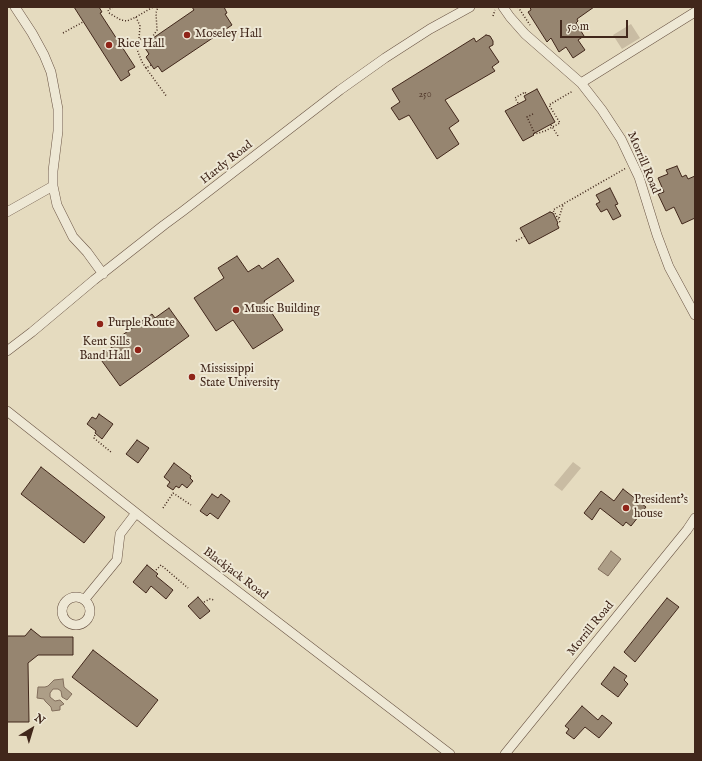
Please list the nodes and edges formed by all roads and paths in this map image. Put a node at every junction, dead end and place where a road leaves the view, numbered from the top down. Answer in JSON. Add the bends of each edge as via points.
{"nodes":[{"id":1,"x":15,"y":7,"type":"edge"},
{"id":2,"x":106,"y":7,"type":"edge"},
{"id":3,"x":112,"y":7,"type":"edge"},
{"id":4,"x":153,"y":7,"type":"edge"},
{"id":5,"x":158,"y":7,"type":"edge"},
{"id":6,"x":470,"y":7,"type":"edge"},
{"id":7,"x":503,"y":7,"type":"edge"},
{"id":8,"x":518,"y":7,"type":"edge"},
{"id":9,"x":109,"y":13,"type":"junction"},
{"id":10,"x":694,"y":15,"type":"edge"},
{"id":11,"x":136,"y":17,"type":"junction"},
{"id":12,"x":83,"y":22,"type":"dead end"},
{"id":13,"x":531,"y":26,"type":"dead end"},
{"id":14,"x":63,"y":33,"type":"dead end"},
{"id":15,"x":139,"y":39,"type":"junction"},
{"id":16,"x":151,"y":65,"type":"dead end"},
{"id":17,"x":146,"y":68,"type":"junction"},
{"id":18,"x":581,"y":83,"type":"junction"},
{"id":19,"x":573,"y":91,"type":"dead end"},
{"id":20,"x":526,"y":94,"type":"dead end"},
{"id":21,"x":167,"y":97,"type":"dead end"},
{"id":22,"x":518,"y":103,"type":"dead end"},
{"id":23,"x":533,"y":114,"type":"dead end"},
{"id":24,"x":552,"y":126,"type":"junction"},
{"id":25,"x":558,"y":136,"type":"dead end"},
{"id":26,"x":633,"y":165,"type":"junction"},
{"id":27,"x":53,"y":186,"type":"junction"},
{"id":28,"x":563,"y":205,"type":"junction"},
{"id":29,"x":7,"y":212,"type":"edge"},
{"id":30,"x":558,"y":219,"type":"junction"},
{"id":31,"x":560,"y":222,"type":"dead end"},
{"id":32,"x":525,"y":236,"type":"dead end"},
{"id":33,"x":516,"y":241,"type":"dead end"},
{"id":34,"x":103,"y":274,"type":"junction"},
{"id":35,"x":695,"y":314,"type":"edge"},
{"id":36,"x":7,"y":351,"type":"edge"},
{"id":37,"x":7,"y":411,"type":"edge"},
{"id":38,"x":95,"y":435,"type":"dead end"},
{"id":39,"x":111,"y":452,"type":"dead end"},
{"id":40,"x":191,"y":505,"type":"dead end"},
{"id":41,"x":163,"y":508,"type":"dead end"},
{"id":42,"x":136,"y":512,"type":"junction"},
{"id":43,"x":695,"y":518,"type":"edge"},
{"id":44,"x":156,"y":570,"type":"dead end"},
{"id":45,"x":188,"y":588,"type":"dead end"},
{"id":46,"x":85,"y":599,"type":"dead end"},
{"id":47,"x":214,"y":600,"type":"dead end"},
{"id":48,"x":204,"y":602,"type":"dead end"},
{"id":49,"x":450,"y":754,"type":"edge"},
{"id":50,"x":505,"y":754,"type":"edge"}],
"edges":[{"from":1,"to":27,"type":"street","via":[[44,55],[55,90],[58,131]]},
{"from":2,"to":9,"type":"path"},
{"from":3,"to":9,"type":"path","via":[[108,10]]},
{"from":4,"to":11,"type":"path"},
{"from":5,"to":15,"type":"path","via":[[157,30],[151,38]]},
{"from":6,"to":34,"type":"street","name":"Hardy Road","via":[[430,29],[340,90]]},
{"from":7,"to":18,"type":"street","name":"Morrill Road","via":[[525,34]]},
{"from":8,"to":13,"type":"path"},
{"from":9,"to":11,"type":"path","via":[[120,20],[127,21]]},
{"from":10,"to":18,"type":"street"},
{"from":11,"to":15,"type":"path","via":[[140,26]]},
{"from":12,"to":14,"type":"path"},
{"from":15,"to":17,"type":"path","via":[[136,47]]},
{"from":16,"to":17,"type":"path"},
{"from":17,"to":21,"type":"path"},
{"from":18,"to":26,"type":"street","name":"Morrill Road","via":[[621,139]]},
{"from":19,"to":24,"type":"path","via":[[549,105],[560,123]]},
{"from":20,"to":22,"type":"path","via":[[525,92],[515,98]]},
{"from":23,"to":24,"type":"path","via":[[526,117],[535,134],[544,132]]},
{"from":24,"to":25,"type":"path"},
{"from":26,"to":28,"type":"path"},
{"from":26,"to":35,"type":"street","name":"Morrill Road","via":[[669,267]]},
{"from":27,"to":29,"type":"street"},
{"from":27,"to":34,"type":"street","via":[[57,205],[73,237]]},
{"from":28,"to":30,"type":"path"},
{"from":28,"to":30,"type":"path","via":[[553,210]]},
{"from":30,"to":31,"type":"path"},
{"from":32,"to":33,"type":"path"},
{"from":34,"to":36,"type":"street","name":"Hardy Road"},
{"from":37,"to":42,"type":"street","name":"Blackjack Road"},
{"from":38,"to":39,"type":"path","via":[[95,440]]},
{"from":40,"to":41,"type":"path","via":[[173,493]]},
{"from":42,"to":46,"type":"street","via":[[120,534],[116,560]]},
{"from":42,"to":49,"type":"street","name":"Blackjack Road"},
{"from":43,"to":50,"type":"street","name":"Morrill Road"},
{"from":44,"to":45,"type":"path","via":[[161,564]]},
{"from":47,"to":48,"type":"path","via":[[210,598]]}]}
